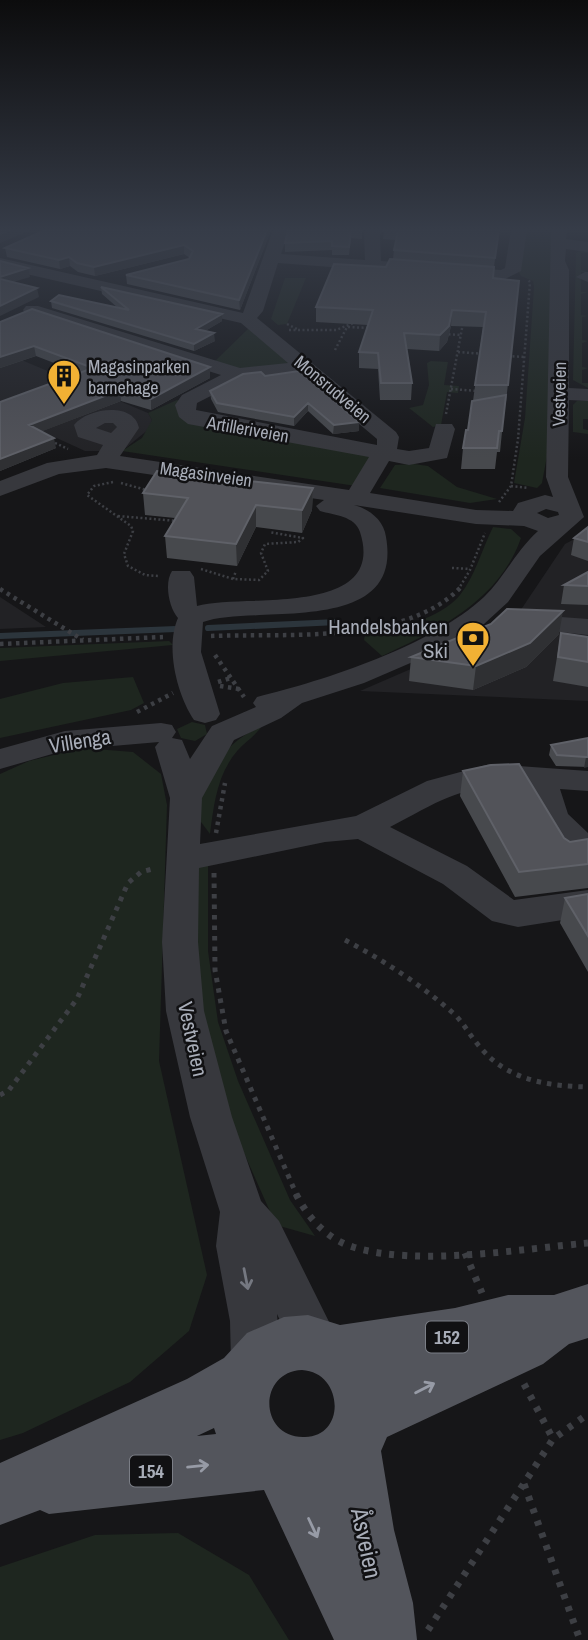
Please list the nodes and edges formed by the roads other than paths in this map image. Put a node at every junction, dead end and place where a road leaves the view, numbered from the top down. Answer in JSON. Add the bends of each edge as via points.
{"nodes":[{"id":1,"x":38,"y":307,"type":"edge"},
{"id":2,"x":193,"y":307,"type":"edge"},
{"id":3,"x":255,"y":307,"type":"edge"},
{"id":4,"x":560,"y":307,"type":"edge"},
{"id":5,"x":32,"y":310,"type":"junction"},
{"id":6,"x":247,"y":319,"type":"junction"},
{"id":7,"x":11,"y":320,"type":"edge"},
{"id":8,"x":306,"y":367,"type":"junction"},
{"id":9,"x":239,"y":374,"type":"junction"},
{"id":10,"x":588,"y":389,"type":"edge"},
{"id":11,"x":559,"y":390,"type":"junction"},
{"id":12,"x":588,"y":395,"type":"edge"},
{"id":13,"x":444,"y":429,"type":"road end"},
{"id":14,"x":383,"y":453,"type":"junction"},
{"id":15,"x":556,"y":477,"type":"junction"},
{"id":16,"x":0,"y":489,"type":"edge"},
{"id":17,"x":231,"y":494,"type":"edge"},
{"id":18,"x":356,"y":497,"type":"junction"},
{"id":19,"x":531,"y":513,"type":"junction"},
{"id":20,"x":571,"y":518,"type":"edge"},
{"id":21,"x":530,"y":552,"type":"junction"},
{"id":22,"x":179,"y":573,"type":"road end"},
{"id":23,"x":198,"y":627,"type":"junction"},
{"id":24,"x":191,"y":681,"type":"junction"},
{"id":25,"x":212,"y":727,"type":"junction"},
{"id":26,"x":169,"y":732,"type":"junction"},
{"id":27,"x":0,"y":759,"type":"edge"},
{"id":28,"x":543,"y":779,"type":"junction"},
{"id":29,"x":588,"y":781,"type":"edge"},
{"id":30,"x":186,"y":798,"type":"junction"},
{"id":31,"x":363,"y":827,"type":"junction"},
{"id":32,"x":588,"y":847,"type":"edge"},
{"id":33,"x":198,"y":857,"type":"junction"},
{"id":34,"x":588,"y":903,"type":"edge"},
{"id":35,"x":242,"y":1212,"type":"junction"},
{"id":36,"x":571,"y":1316,"type":"edge"},
{"id":37,"x":327,"y":1348,"type":"junction"},
{"id":38,"x":250,"y":1370,"type":"junction"},
{"id":39,"x":357,"y":1432,"type":"junction"},
{"id":40,"x":276,"y":1462,"type":"junction"},
{"id":41,"x":16,"y":1489,"type":"edge"},
{"id":42,"x":393,"y":1637,"type":"edge"}],
"edges":[{"from":1,"to":5,"type":"street"},
{"from":2,"to":6,"type":"street","name":"Monsrudveien"},
{"from":3,"to":6,"type":"street"},
{"from":4,"to":11,"type":"street","name":"Vestveien"},
{"from":5,"to":7,"type":"street"},
{"from":5,"to":9,"type":"street","name":"Artilleriveien"},
{"from":6,"to":8,"type":"street","name":"Monsrudveien"},
{"from":8,"to":9,"type":"street","name":"Artilleriveien"},
{"from":8,"to":14,"type":"street","name":"Monsrudveien","via":[[386,435],[388,445]]},
{"from":9,"to":14,"type":"street","name":"Artilleriveien","via":[[189,399],[186,413],[195,419]]},
{"from":10,"to":11,"type":"street"},
{"from":11,"to":12,"type":"street"},
{"from":11,"to":15,"type":"street","name":"Vestveien","via":[[568,434]]},
{"from":13,"to":14,"type":"street","via":[[441,449],[435,455],[414,458]]},
{"from":14,"to":18,"type":"street"},
{"from":15,"to":19,"type":"street"},
{"from":15,"to":20,"type":"street","name":"Vestveien"},
{"from":16,"to":18,"type":"street","name":"Magasinveien","via":[[110,452]]},
{"from":17,"to":23,"type":"street","via":[[329,506],[356,514],[373,533],[372,567],[360,586],[330,602],[216,610]]},
{"from":18,"to":19,"type":"street","name":"Magasinveien","via":[[497,520]]},
{"from":19,"to":20,"type":"street"},
{"from":19,"to":21,"type":"street"},
{"from":20,"to":21,"type":"street"},
{"from":21,"to":25,"type":"street","via":[[503,592],[462,626],[290,699],[270,712]]},
{"from":22,"to":23,"type":"street","via":[[184,609]]},
{"from":23,"to":24,"type":"street","via":[[187,637]]},
{"from":24,"to":25,"type":"street"},
{"from":24,"to":26,"type":"street"},
{"from":25,"to":26,"type":"street","via":[[197,750]]},
{"from":25,"to":30,"type":"street","name":"Vestveien"},
{"from":26,"to":27,"type":"street","name":"Villenga","via":[[65,741]]},
{"from":26,"to":30,"type":"street","name":"Vestveien"},
{"from":28,"to":29,"type":"street"},
{"from":28,"to":31,"type":"street","via":[[490,774],[452,783]]},
{"from":28,"to":32,"type":"street","via":[[543,799],[555,819],[575,841]]},
{"from":30,"to":33,"type":"street","name":"Vestveien"},
{"from":31,"to":33,"type":"street"},
{"from":31,"to":34,"type":"street","via":[[455,875],[505,912]]},
{"from":33,"to":35,"type":"street","name":"Vestveien","via":[[180,942],[185,1011],[211,1117]]},
{"from":35,"to":37,"type":"street","name":"Vestveien","via":[[263,1236]]},
{"from":35,"to":38,"type":"street","name":"Vestveien","one_way":true,"via":[[239,1246],[254,1321]]},
{"from":36,"to":37,"type":"main road","number":"152","via":[[508,1322],[444,1338]]},
{"from":39,"to":36,"type":"main road","number":"152","one_way":true},
{"from":37,"to":38,"type":"main road","number":"154","via":[[282,1344]]},
{"from":37,"to":39,"type":"main road","via":[[354,1368],[362,1386]]},
{"from":38,"to":40,"type":"main road","via":[[240,1395],[241,1420],[251,1441]]},
{"from":38,"to":41,"type":"main road","number":"154","via":[[200,1406]]},
{"from":39,"to":40,"type":"main road","number":"154","via":[[333,1461],[310,1468]]},
{"from":39,"to":42,"type":"main road","name":"Åsveien","via":[[362,1530]]},
{"from":41,"to":40,"type":"main road","number":"154","one_way":true,"via":[[160,1469]]},
{"from":40,"to":42,"type":"main road","name":"Åsveien","one_way":true}]}
